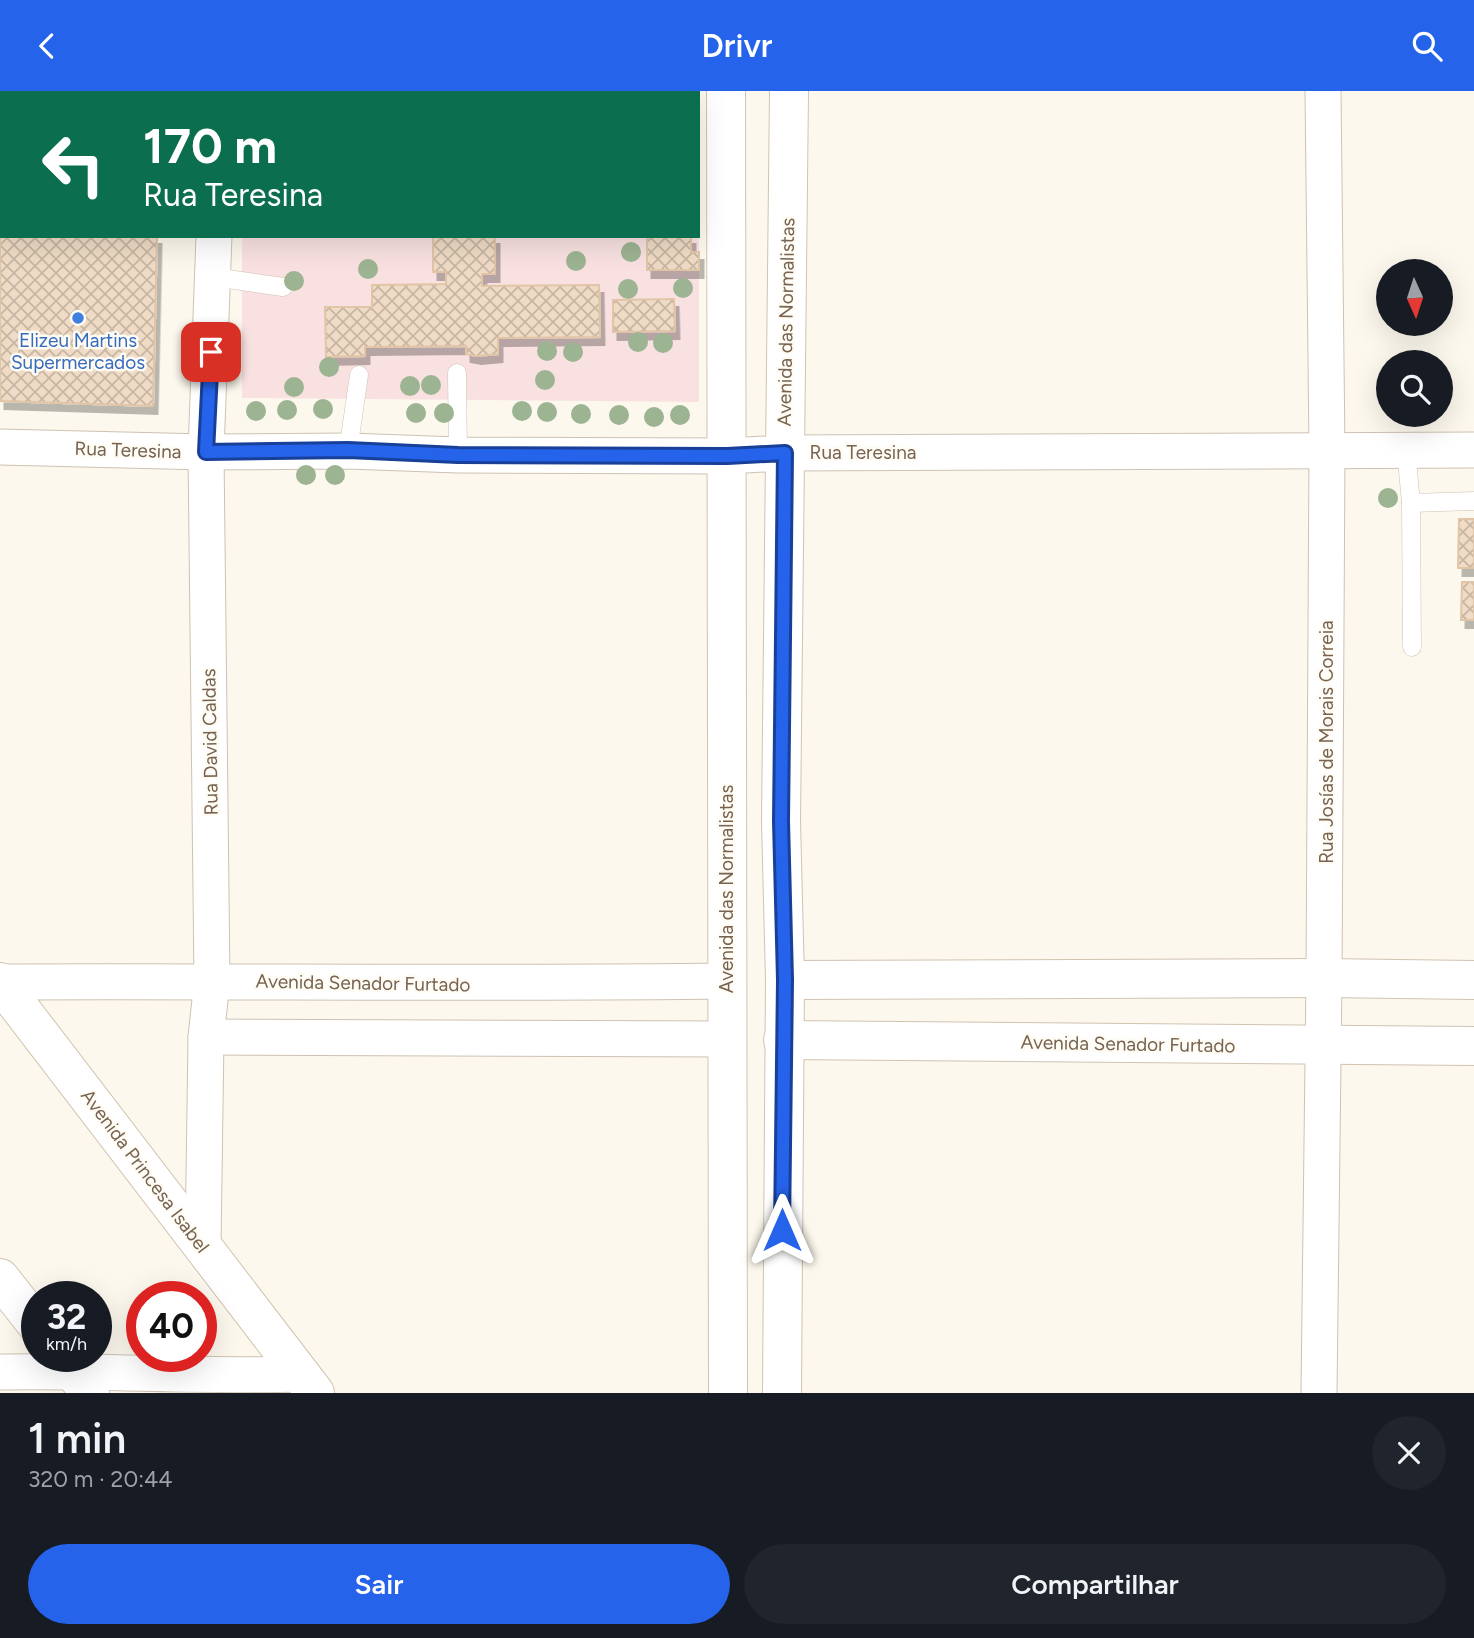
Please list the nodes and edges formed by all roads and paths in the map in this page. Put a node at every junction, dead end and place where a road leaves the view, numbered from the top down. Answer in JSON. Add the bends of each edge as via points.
{"nodes":[{"id":1,"x":726,"y":91,"type":"edge"},
{"id":2,"x":789,"y":91,"type":"edge"},
{"id":3,"x":1324,"y":91,"type":"edge"},
{"id":4,"x":214,"y":238,"type":"edge"},
{"id":5,"x":214,"y":277,"type":"junction"},
{"id":6,"x":283,"y":286,"type":"dead end"},
{"id":7,"x":457,"y":373,"type":"dead end"},
{"id":8,"x":359,"y":375,"type":"dead end"},
{"id":9,"x":0,"y":447,"type":"edge"},
{"id":10,"x":348,"y":450,"type":"junction"},
{"id":11,"x":1327,"y":450,"type":"junction"},
{"id":12,"x":1406,"y":450,"type":"junction"},
{"id":13,"x":1474,"y":450,"type":"edge"},
{"id":14,"x":206,"y":452,"type":"junction"},
{"id":15,"x":785,"y":453,"type":"junction"},
{"id":16,"x":458,"y":455,"type":"junction"},
{"id":17,"x":727,"y":456,"type":"junction"},
{"id":18,"x":1474,"y":501,"type":"edge"},
{"id":19,"x":1411,"y":503,"type":"junction"},
{"id":20,"x":1412,"y":647,"type":"dead end"},
{"id":21,"x":1324,"y":978,"type":"junction"},
{"id":22,"x":785,"y":980,"type":"junction"},
{"id":23,"x":1474,"y":980,"type":"edge"},
{"id":24,"x":212,"y":981,"type":"junction"},
{"id":25,"x":726,"y":981,"type":"junction"},
{"id":26,"x":0,"y":982,"type":"edge"},
{"id":27,"x":486,"y":984,"type":"junction"},
{"id":28,"x":206,"y":1037,"type":"junction"},
{"id":29,"x":480,"y":1037,"type":"junction"},
{"id":30,"x":726,"y":1039,"type":"junction"},
{"id":31,"x":783,"y":1040,"type":"junction"},
{"id":32,"x":1322,"y":1045,"type":"junction"},
{"id":33,"x":1474,"y":1046,"type":"edge"},
{"id":34,"x":203,"y":1248,"type":"junction"},
{"id":35,"x":0,"y":1278,"type":"edge"},
{"id":36,"x":21,"y":1305,"type":"edge"},
{"id":37,"x":0,"y":1371,"type":"edge"},
{"id":38,"x":75,"y":1373,"type":"edge"},
{"id":39,"x":308,"y":1384,"type":"edge"},
{"id":40,"x":728,"y":1393,"type":"edge"},
{"id":41,"x":782,"y":1393,"type":"edge"},
{"id":42,"x":1319,"y":1393,"type":"edge"}],
"edges":[{"from":1,"to":17,"type":"street","name":"Avenida das Normalistas"},
{"from":2,"to":15,"type":"street","name":"Avenida das Normalistas"},
{"from":3,"to":11,"type":"street","name":"Rua Josías de Morais Correia"},
{"from":4,"to":5,"type":"street","name":"Rua David Caldas"},
{"from":5,"to":6,"type":"lane"},
{"from":5,"to":14,"type":"street","name":"Rua David Caldas"},
{"from":7,"to":16,"type":"lane"},
{"from":8,"to":10,"type":"lane"},
{"from":9,"to":14,"type":"street","name":"Rua Teresina"},
{"from":10,"to":14,"type":"street","name":"Rua Teresina"},
{"from":10,"to":16,"type":"street","name":"Rua Teresina"},
{"from":11,"to":12,"type":"street","name":"Rua Teresina"},
{"from":11,"to":15,"type":"street","name":"Rua Teresina"},
{"from":11,"to":21,"type":"street","name":"Rua Josías de Morais Correia"},
{"from":12,"to":13,"type":"street","name":"Rua Teresina"},
{"from":12,"to":19,"type":"lane"},
{"from":14,"to":24,"type":"street","name":"Rua David Caldas"},
{"from":15,"to":17,"type":"street","name":"Rua Teresina"},
{"from":15,"to":22,"type":"street","name":"Avenida das Normalistas","via":[[781,821]]},
{"from":16,"to":17,"type":"street","name":"Rua Teresina"},
{"from":17,"to":25,"type":"street","name":"Avenida das Normalistas"},
{"from":18,"to":19,"type":"lane"},
{"from":19,"to":20,"type":"lane"},
{"from":21,"to":22,"type":"street"},
{"from":21,"to":23,"type":"street"},
{"from":21,"to":32,"type":"street","name":"Rua Josías de Morais Correia"},
{"from":22,"to":31,"type":"street","name":"Avenida das Normalistas"},
{"from":24,"to":26,"type":"street","name":"Avenida Senador Furtado"},
{"from":24,"to":27,"type":"street","name":"Avenida Senador Furtado"},
{"from":24,"to":28,"type":"street","name":"Rua David Caldas"},
{"from":25,"to":27,"type":"street","name":"Avenida Senador Furtado"},
{"from":25,"to":30,"type":"street","name":"Avenida das Normalistas"},
{"from":26,"to":34,"type":"street","name":"Avenida Princesa Isabel"},
{"from":27,"to":29,"type":"street"},
{"from":28,"to":29,"type":"street"},
{"from":28,"to":34,"type":"street","name":"Rua David Caldas"},
{"from":29,"to":30,"type":"street"},
{"from":30,"to":40,"type":"street","name":"Avenida das Normalistas"},
{"from":31,"to":32,"type":"street","name":"Avenida Senador Furtado"},
{"from":31,"to":41,"type":"street","name":"Avenida das Normalistas"},
{"from":32,"to":33,"type":"street","name":"Avenida Senador Furtado"},
{"from":32,"to":42,"type":"street","name":"Rua Josías de Morais Correia"},
{"from":34,"to":39,"type":"street","name":"Avenida Princesa Isabel"},
{"from":35,"to":36,"type":"street"},
{"from":37,"to":38,"type":"street"},
{"from":38,"to":39,"type":"street","via":[[223,1376]]}]}
